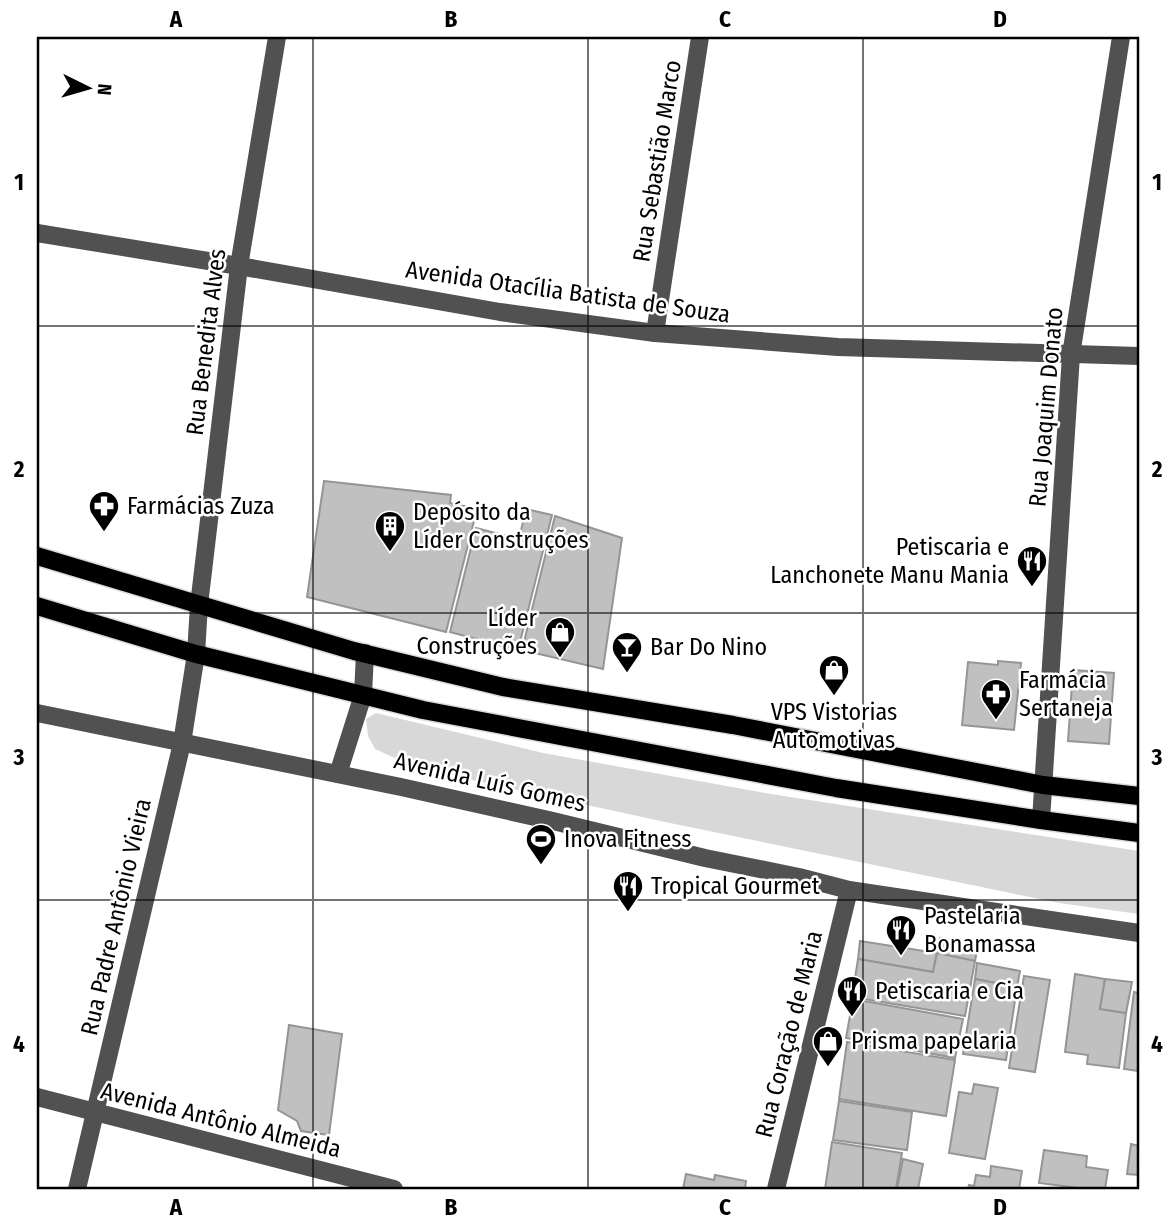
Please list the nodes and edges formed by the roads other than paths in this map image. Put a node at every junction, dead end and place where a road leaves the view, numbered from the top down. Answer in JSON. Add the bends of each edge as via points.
{"nodes":[{"id":1,"x":277,"y":37,"type":"edge"},
{"id":2,"x":700,"y":37,"type":"edge"},
{"id":3,"x":1121,"y":37,"type":"edge"},
{"id":4,"x":37,"y":233,"type":"edge"},
{"id":5,"x":239,"y":266,"type":"junction"},
{"id":6,"x":655,"y":333,"type":"junction"},
{"id":7,"x":1071,"y":355,"type":"junction"},
{"id":8,"x":1139,"y":356,"type":"edge"},
{"id":9,"x":37,"y":556,"type":"edge"},
{"id":10,"x":37,"y":606,"type":"edge"},
{"id":11,"x":199,"y":606,"type":"junction"},
{"id":12,"x":365,"y":653,"type":"junction"},
{"id":13,"x":196,"y":654,"type":"junction"},
{"id":14,"x":363,"y":695,"type":"junction"},
{"id":15,"x":37,"y":713,"type":"edge"},
{"id":16,"x":182,"y":743,"type":"junction"},
{"id":17,"x":338,"y":774,"type":"junction"},
{"id":18,"x":1043,"y":785,"type":"junction"},
{"id":19,"x":1139,"y":796,"type":"edge"},
{"id":20,"x":1041,"y":820,"type":"junction"},
{"id":21,"x":1139,"y":833,"type":"edge"},
{"id":22,"x":849,"y":890,"type":"junction"},
{"id":23,"x":1139,"y":933,"type":"edge"},
{"id":24,"x":37,"y":1097,"type":"edge"},
{"id":25,"x":95,"y":1112,"type":"junction"},
{"id":26,"x":76,"y":1189,"type":"edge"},
{"id":27,"x":394,"y":1189,"type":"edge"},
{"id":28,"x":776,"y":1189,"type":"edge"}],
"edges":[{"from":1,"to":5,"type":"street","name":"Rua Benedita Alves"},
{"from":2,"to":6,"type":"street","name":"Rua Sebastião Marco"},
{"from":3,"to":7,"type":"street","name":"Rua Joaquim Donato"},
{"from":4,"to":5,"type":"street","name":"Avenida Otacília Batista de Souza"},
{"from":5,"to":6,"type":"street","name":"Avenida Otacília Batista de Souza","via":[[500,312]]},
{"from":5,"to":11,"type":"street","name":"Rua Benedita Alves"},
{"from":6,"to":7,"type":"street","name":"Avenida Otacília Batista de Souza"},
{"from":7,"to":8,"type":"street","name":"Avenida Otacília Batista de Souza"},
{"from":7,"to":18,"type":"street","name":"Rua Joaquim Donato"},
{"from":9,"to":11,"type":"main road"},
{"from":10,"to":13,"type":"main road"},
{"from":11,"to":12,"type":"main road"},
{"from":11,"to":13,"type":"street","name":"Rua Benedita Alves"},
{"from":12,"to":14,"type":"street"},
{"from":12,"to":18,"type":"main road","via":[[503,687]]},
{"from":13,"to":14,"type":"main road"},
{"from":13,"to":16,"type":"street","name":"Rua Padre Antônio Vieira"},
{"from":14,"to":17,"type":"street"},
{"from":14,"to":20,"type":"main road","via":[[836,788]]},
{"from":15,"to":16,"type":"street","name":"Avenida Luís Gomes"},
{"from":16,"to":17,"type":"street","name":"Avenida Luís Gomes"},
{"from":16,"to":25,"type":"street","name":"Rua Padre Antônio Vieira"},
{"from":17,"to":22,"type":"street","name":"Avenida Luís Gomes"},
{"from":18,"to":19,"type":"main road"},
{"from":18,"to":20,"type":"street","name":"Rua Joaquim Donato"},
{"from":20,"to":21,"type":"main road"},
{"from":22,"to":23,"type":"street","name":"Avenida Luís Gomes"},
{"from":22,"to":28,"type":"street","name":"Rua Coração de Maria"},
{"from":24,"to":25,"type":"street","name":"Avenida Antônio Almeida"},
{"from":25,"to":26,"type":"street","name":"Rua Padre Antônio Vieira"},
{"from":25,"to":27,"type":"street","name":"Avenida Antônio Almeida"}]}
